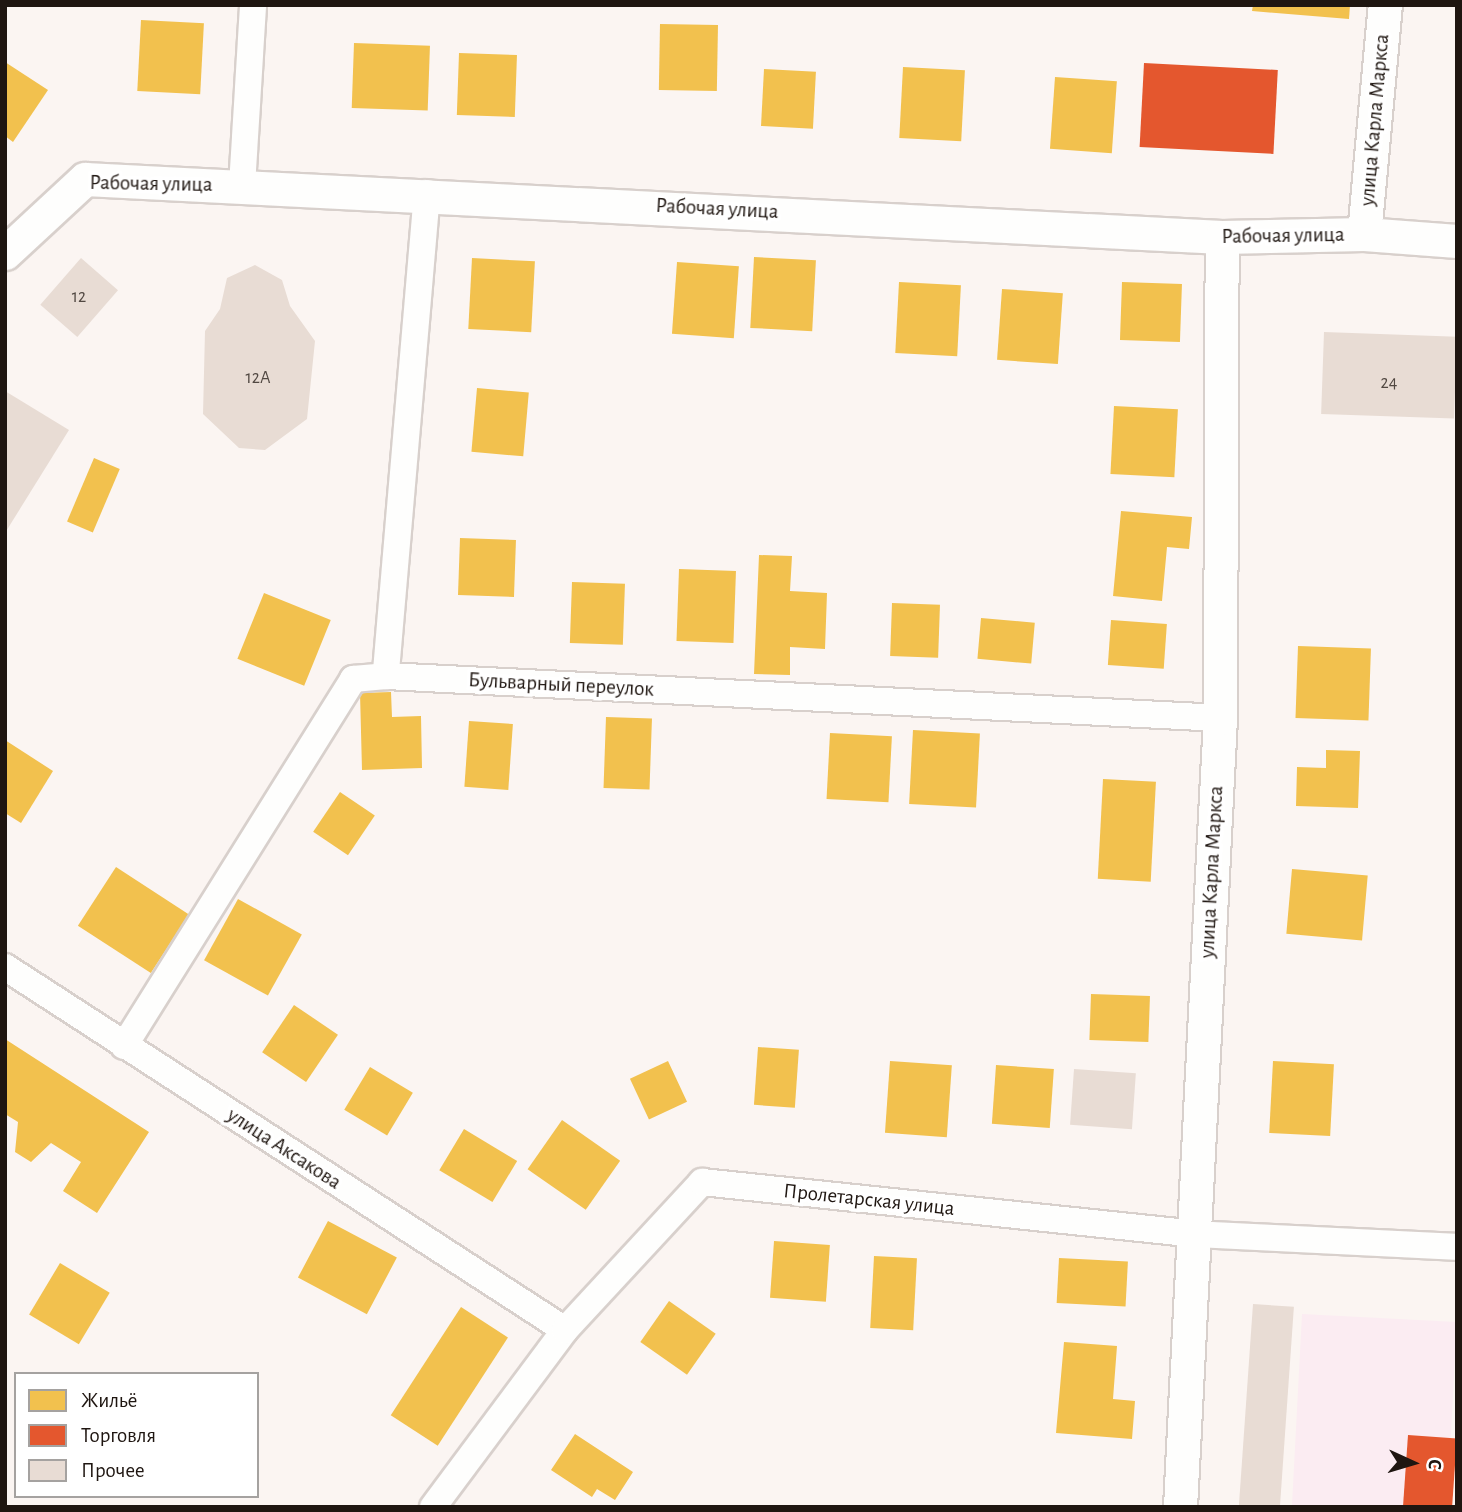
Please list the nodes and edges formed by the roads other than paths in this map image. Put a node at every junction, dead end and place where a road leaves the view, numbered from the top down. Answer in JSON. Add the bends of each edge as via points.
{"nodes":[{"id":1,"x":253,"y":5,"type":"edge"},
{"id":2,"x":1385,"y":5,"type":"edge"},
{"id":3,"x":242,"y":186,"type":"junction"},
{"id":4,"x":427,"y":193,"type":"junction"},
{"id":5,"x":1364,"y":234,"type":"junction"},
{"id":6,"x":1222,"y":237,"type":"junction"},
{"id":7,"x":1457,"y":241,"type":"edge"},
{"id":8,"x":5,"y":253,"type":"edge"},
{"id":9,"x":386,"y":676,"type":"junction"},
{"id":10,"x":1220,"y":718,"type":"junction"},
{"id":11,"x":5,"y":967,"type":"edge"},
{"id":12,"x":124,"y":1046,"type":"junction"},
{"id":13,"x":1194,"y":1234,"type":"junction"},
{"id":14,"x":1457,"y":1247,"type":"edge"},
{"id":15,"x":565,"y":1330,"type":"junction"},
{"id":16,"x":433,"y":1507,"type":"edge"},
{"id":17,"x":1180,"y":1507,"type":"edge"}],
"edges":[{"from":1,"to":3,"type":"street"},
{"from":2,"to":5,"type":"street","name":"улица Карла Маркса"},
{"from":3,"to":4,"type":"street","name":"Рабочая улица"},
{"from":3,"to":8,"type":"street","name":"Рабочая улица","via":[[85,179]]},
{"from":4,"to":6,"type":"street","name":"Рабочая улица"},
{"from":4,"to":9,"type":"street"},
{"from":5,"to":6,"type":"street","name":"Рабочая улица"},
{"from":5,"to":7,"type":"street","name":"Рабочая улица"},
{"from":6,"to":10,"type":"street","name":"улица Карла Маркса"},
{"from":9,"to":10,"type":"street","name":"Бульварный переулок"},
{"from":9,"to":12,"type":"street","name":"Бульварный переулок","via":[[354,679]]},
{"from":10,"to":13,"type":"street","name":"улица Карла Маркса"},
{"from":11,"to":12,"type":"street","name":"улица Аксакова"},
{"from":12,"to":15,"type":"street","name":"улица Аксакова"},
{"from":13,"to":14,"type":"street","name":"Пролетарская улица"},
{"from":13,"to":15,"type":"street","name":"Пролетарская улица","via":[[702,1182]]},
{"from":13,"to":17,"type":"street","name":"улица Карла Маркса"},
{"from":15,"to":16,"type":"street","name":"Пролетарская улица"}]}
